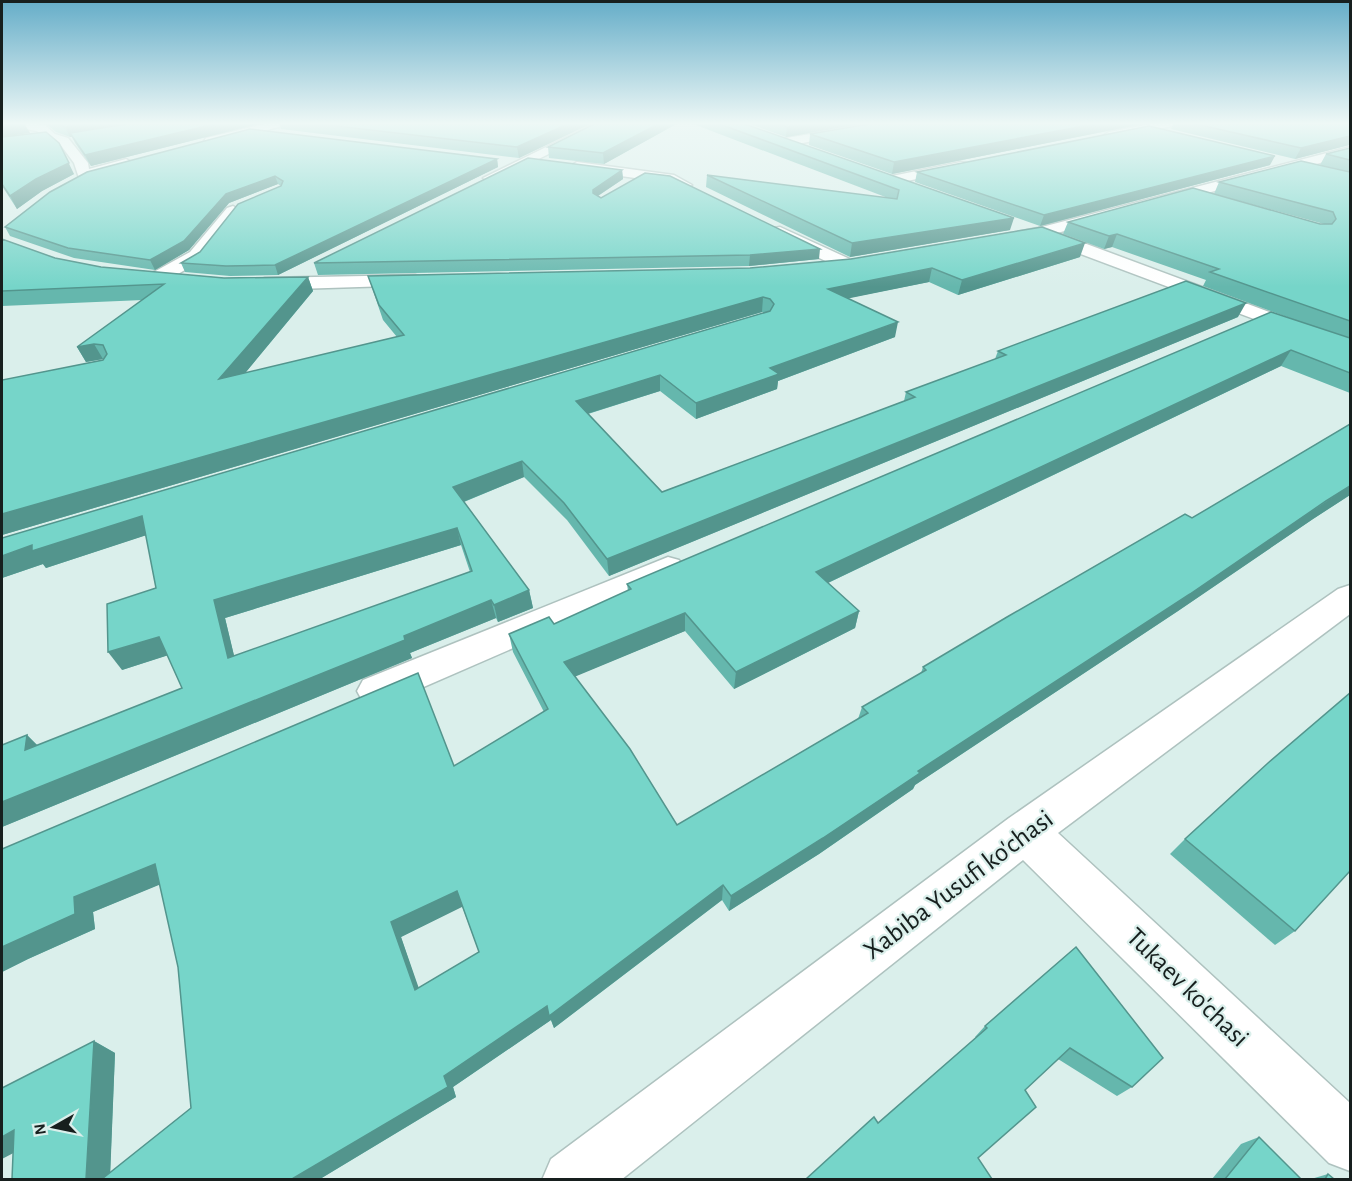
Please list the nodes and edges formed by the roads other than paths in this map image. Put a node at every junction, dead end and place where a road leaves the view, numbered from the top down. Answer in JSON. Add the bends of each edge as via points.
{"nodes":[{"id":1,"x":491,"y":177,"type":"edge"},
{"id":2,"x":639,"y":177,"type":"edge"},
{"id":3,"x":663,"y":177,"type":"edge"},
{"id":4,"x":892,"y":177,"type":"edge"},
{"id":5,"x":1246,"y":177,"type":"edge"},
{"id":6,"x":476,"y":184,"type":"edge"},
{"id":7,"x":628,"y":185,"type":"edge"},
{"id":8,"x":915,"y":188,"type":"edge"},
{"id":9,"x":695,"y":189,"type":"edge"},
{"id":10,"x":1186,"y":193,"type":"junction"},
{"id":11,"x":1220,"y":203,"type":"edge"},
{"id":12,"x":246,"y":204,"type":"edge"},
{"id":13,"x":766,"y":225,"type":"edge"},
{"id":14,"x":1016,"y":225,"type":"edge"},
{"id":15,"x":1039,"y":233,"type":"junction"},
{"id":16,"x":983,"y":243,"type":"edge"},
{"id":17,"x":871,"y":262,"type":"edge"},
{"id":18,"x":848,"y":266,"type":"junction"},
{"id":19,"x":312,"y":267,"type":"dead end"},
{"id":20,"x":815,"y":268,"type":"edge"},
{"id":21,"x":139,"y":276,"type":"edge"},
{"id":22,"x":159,"y":277,"type":"junction"},
{"id":23,"x":195,"y":280,"type":"edge"},
{"id":24,"x":430,"y":280,"type":"edge"},
{"id":25,"x":250,"y":284,"type":"edge"},
{"id":26,"x":280,"y":284,"type":"junction"},
{"id":27,"x":1261,"y":317,"type":"junction"},
{"id":28,"x":1227,"y":331,"type":"edge"},
{"id":29,"x":1350,"y":349,"type":"edge"},
{"id":30,"x":697,"y":555,"type":"edge"},
{"id":31,"x":1350,"y":597,"type":"edge"},
{"id":32,"x":344,"y":705,"type":"edge"},
{"id":33,"x":1025,"y":832,"type":"junction"},
{"id":34,"x":1350,"y":1142,"type":"edge"},
{"id":35,"x":572,"y":1179,"type":"edge"}],
"edges":[{"from":1,"to":6,"type":"street"},
{"from":2,"to":7,"type":"street"},
{"from":3,"to":9,"type":"street"},
{"from":4,"to":8,"type":"street","via":[[887,178]]},
{"from":5,"to":10,"type":"street"},
{"from":10,"to":11,"type":"street"},
{"from":10,"to":15,"type":"street"},
{"from":12,"to":22,"type":"street","via":[[235,208],[196,256]]},
{"from":13,"to":18,"type":"street"},
{"from":14,"to":15,"type":"street"},
{"from":15,"to":16,"type":"street"},
{"from":15,"to":27,"type":"street"},
{"from":17,"to":18,"type":"street"},
{"from":18,"to":20,"type":"street"},
{"from":19,"to":26,"type":"street"},
{"from":21,"to":22,"type":"street"},
{"from":22,"to":23,"type":"street"},
{"from":24,"to":26,"type":"street"},
{"from":25,"to":26,"type":"street"},
{"from":27,"to":28,"type":"street"},
{"from":27,"to":29,"type":"street"},
{"from":30,"to":32,"type":"street"},
{"from":31,"to":33,"type":"street","name":"Xabiba Yusufi ko'chasi"},
{"from":33,"to":34,"type":"street","name":"Tukaev ko'chasi"},
{"from":33,"to":35,"type":"street","name":"Xabiba Yusufi ko'chasi"}]}
